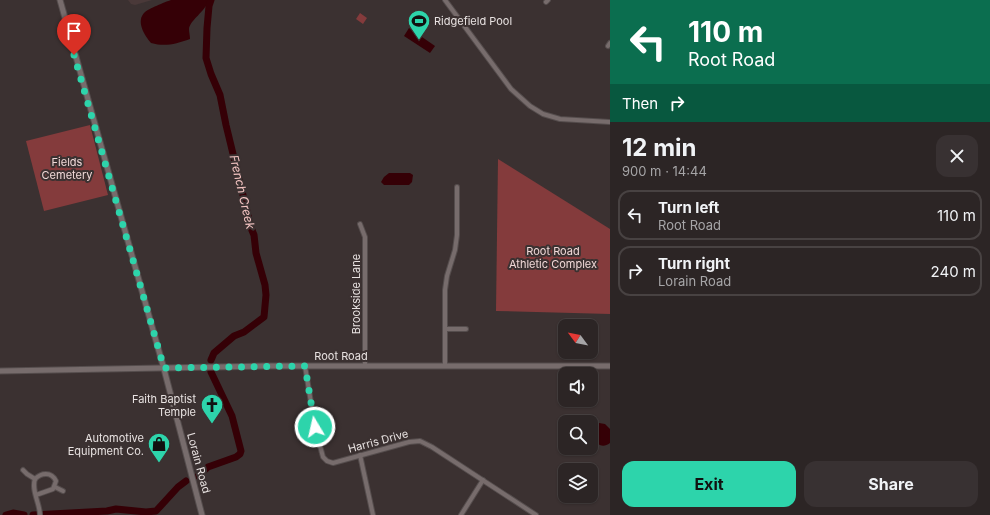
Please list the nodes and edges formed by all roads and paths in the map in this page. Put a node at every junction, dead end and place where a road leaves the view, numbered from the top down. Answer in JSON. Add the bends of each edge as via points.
{"nodes":[{"id":1,"x":60,"y":0,"type":"edge"},
{"id":2,"x":445,"y":0,"type":"edge"},
{"id":3,"x":610,"y":122,"type":"edge"},
{"id":4,"x":457,"y":187,"type":"dead end"},
{"id":5,"x":360,"y":224,"type":"dead end"},
{"id":6,"x":445,"y":329,"type":"junction"},
{"id":7,"x":466,"y":329,"type":"dead end"},
{"id":8,"x":305,"y":366,"type":"junction"},
{"id":9,"x":365,"y":366,"type":"junction"},
{"id":10,"x":445,"y":366,"type":"junction"},
{"id":11,"x":610,"y":366,"type":"edge"},
{"id":12,"x":164,"y":368,"type":"junction"},
{"id":13,"x":0,"y":371,"type":"edge"},
{"id":14,"x":360,"y":455,"type":"junction"},
{"id":15,"x":24,"y":470,"type":"dead end"},
{"id":16,"x":35,"y":479,"type":"junction"},
{"id":17,"x":483,"y":480,"type":"junction"},
{"id":18,"x":55,"y":487,"type":"junction"},
{"id":19,"x":63,"y":491,"type":"dead end"},
{"id":20,"x":36,"y":495,"type":"junction"},
{"id":21,"x":40,"y":515,"type":"edge"},
{"id":22,"x":202,"y":515,"type":"edge"},
{"id":23,"x":373,"y":515,"type":"edge"},
{"id":24,"x":461,"y":515,"type":"edge"},
{"id":25,"x":536,"y":515,"type":"edge"}],
"edges":[{"from":1,"to":12,"type":"street","name":"Lorain Road"},
{"from":2,"to":3,"type":"street","via":[[511,89],[530,106],[554,118]]},
{"from":4,"to":6,"type":"street","via":[[457,235],[446,286]]},
{"from":5,"to":9,"type":"street","name":"Brookside Lane","via":[[365,237]]},
{"from":6,"to":7,"type":"street"},
{"from":6,"to":10,"type":"street"},
{"from":8,"to":9,"type":"street","name":"Root Road"},
{"from":8,"to":12,"type":"street","name":"Root Road"},
{"from":8,"to":14,"type":"street","name":"Harris Drive","via":[[315,430],[324,458],[333,463]]},
{"from":9,"to":10,"type":"street","name":"Root Road"},
{"from":10,"to":11,"type":"street","name":"Root Road"},
{"from":12,"to":13,"type":"street","name":"Root Road"},
{"from":12,"to":22,"type":"street","name":"Lorain Road"},
{"from":14,"to":17,"type":"street","name":"Harris Drive","via":[[420,441],[432,446]]},
{"from":14,"to":23,"type":"street"},
{"from":15,"to":16,"type":"street"},
{"from":16,"to":18,"type":"street","via":[[39,475],[49,474],[54,478]]},
{"from":16,"to":20,"type":"street","via":[[33,485]]},
{"from":17,"to":24,"type":"street"},
{"from":17,"to":25,"type":"street","name":"Harris Drive"},
{"from":18,"to":19,"type":"street"},
{"from":18,"to":20,"type":"street","via":[[51,491]]},
{"from":20,"to":21,"type":"street"}]}
